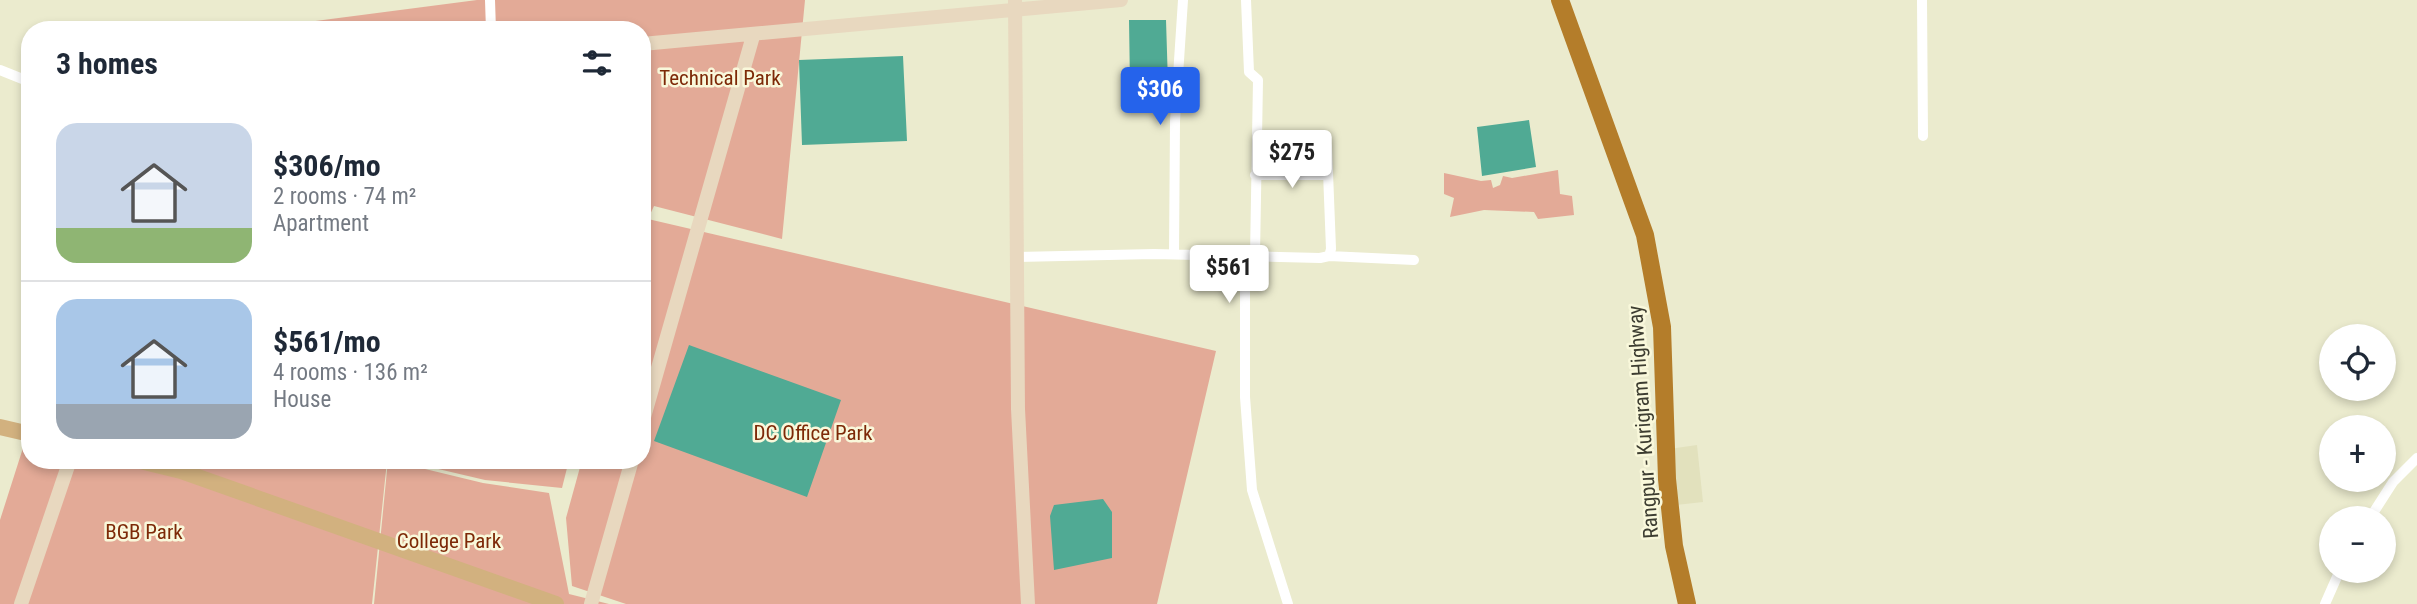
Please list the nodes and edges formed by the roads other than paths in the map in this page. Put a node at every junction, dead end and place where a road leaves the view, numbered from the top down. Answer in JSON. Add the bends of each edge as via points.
{"nodes":[{"id":1,"x":490,"y":0,"type":"edge"},
{"id":2,"x":1121,"y":0,"type":"edge"},
{"id":3,"x":1183,"y":0,"type":"edge"},
{"id":4,"x":1246,"y":0,"type":"edge"},
{"id":5,"x":1560,"y":0,"type":"edge"},
{"id":6,"x":1922,"y":0,"type":"edge"},
{"id":7,"x":1015,"y":5,"type":"edge"},
{"id":8,"x":491,"y":21,"type":"edge"},
{"id":9,"x":753,"y":36,"type":"junction"},
{"id":10,"x":651,"y":43,"type":"edge"},
{"id":11,"x":0,"y":69,"type":"edge"},
{"id":12,"x":21,"y":78,"type":"edge"},
{"id":13,"x":1923,"y":136,"type":"dead end"},
{"id":14,"x":1327,"y":147,"type":"dead end"},
{"id":15,"x":1255,"y":175,"type":"junction"},
{"id":16,"x":1328,"y":179,"type":"junction"},
{"id":17,"x":1174,"y":254,"type":"junction"},
{"id":18,"x":1255,"y":256,"type":"junction"},
{"id":19,"x":1329,"y":256,"type":"junction"},
{"id":20,"x":1017,"y":257,"type":"junction"},
{"id":21,"x":1414,"y":260,"type":"dead end"},
{"id":22,"x":651,"y":393,"type":"edge"},
{"id":23,"x":0,"y":427,"type":"edge"},
{"id":24,"x":21,"y":432,"type":"edge"},
{"id":25,"x":2417,"y":458,"type":"edge"},
{"id":26,"x":68,"y":469,"type":"edge"},
{"id":27,"x":173,"y":469,"type":"edge"},
{"id":28,"x":629,"y":469,"type":"edge"},
{"id":29,"x":2378,"y":506,"type":"edge"},
{"id":30,"x":2334,"y":583,"type":"edge"},
{"id":31,"x":21,"y":604,"type":"edge"},
{"id":32,"x":556,"y":604,"type":"edge"},
{"id":33,"x":591,"y":604,"type":"edge"},
{"id":34,"x":1028,"y":604,"type":"edge"},
{"id":35,"x":1288,"y":604,"type":"edge"},
{"id":36,"x":1687,"y":604,"type":"edge"},
{"id":37,"x":2325,"y":604,"type":"edge"}],
"edges":[{"from":1,"to":8,"type":"street"},
{"from":2,"to":7,"type":"street"},
{"from":3,"to":17,"type":"street","via":[[1175,121]]},
{"from":4,"to":15,"type":"street","via":[[1249,72],[1258,80]]},
{"from":5,"to":36,"type":"highway","name":"Rangpur - Kurigram Highway","via":[[1645,235],[1662,327],[1667,479],[1674,546]]},
{"from":6,"to":13,"type":"street"},
{"from":7,"to":9,"type":"street"},
{"from":7,"to":20,"type":"street"},
{"from":9,"to":10,"type":"street"},
{"from":9,"to":22,"type":"street"},
{"from":11,"to":12,"type":"street"},
{"from":14,"to":16,"type":"street"},
{"from":15,"to":16,"type":"street"},
{"from":15,"to":18,"type":"street"},
{"from":16,"to":19,"type":"street"},
{"from":17,"to":18,"type":"street"},
{"from":17,"to":20,"type":"street"},
{"from":18,"to":19,"type":"street"},
{"from":18,"to":35,"type":"street","via":[[1245,273],[1248,454],[1257,514]]},
{"from":19,"to":21,"type":"street"},
{"from":20,"to":34,"type":"street","via":[[1018,409]]},
{"from":23,"to":24,"type":"main road"},
{"from":25,"to":29,"type":"street"},
{"from":26,"to":31,"type":"street"},
{"from":27,"to":32,"type":"main road"},
{"from":28,"to":33,"type":"street"},
{"from":30,"to":37,"type":"street"}]}
